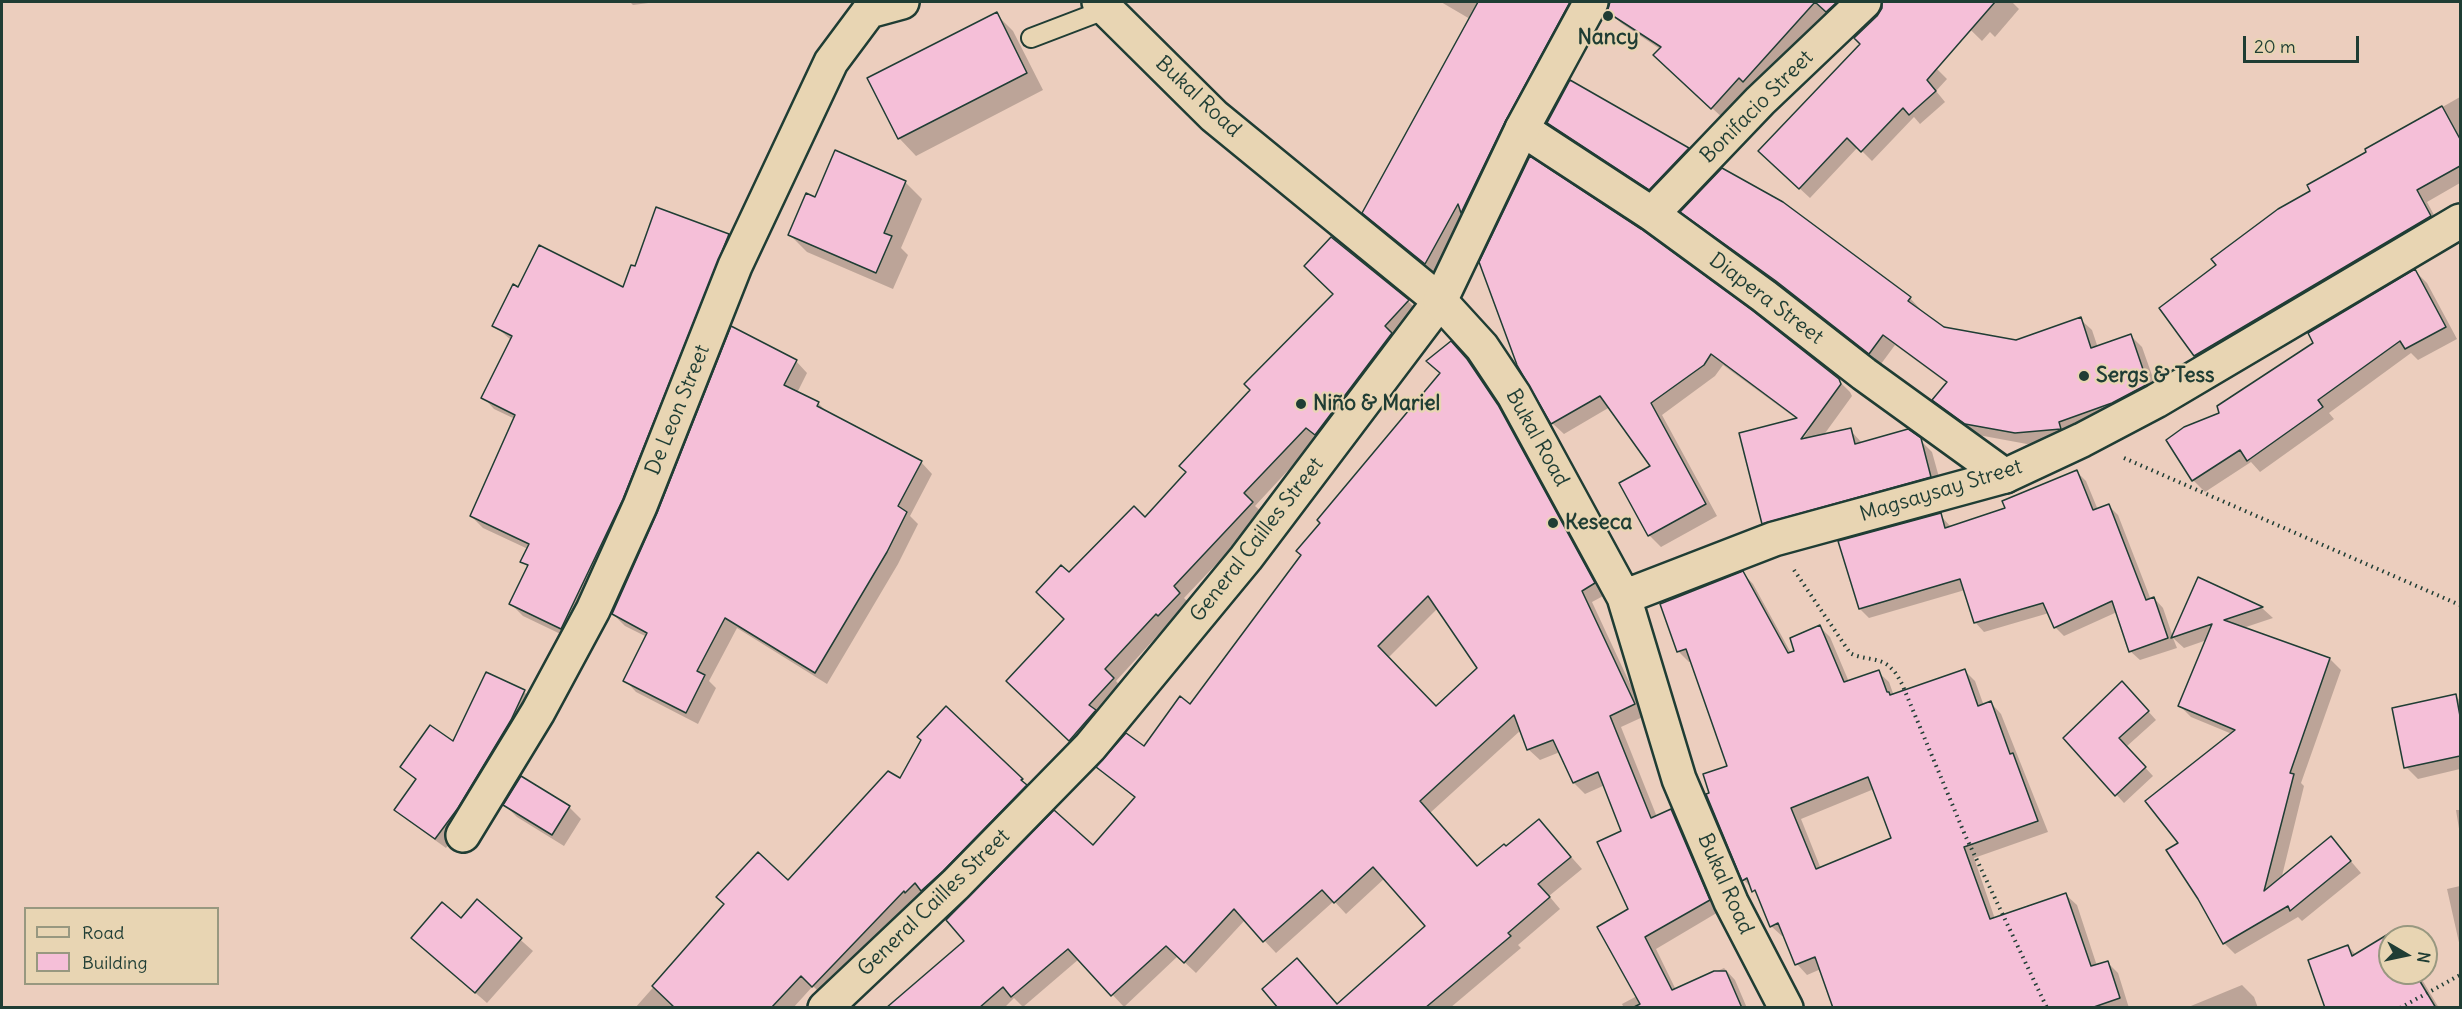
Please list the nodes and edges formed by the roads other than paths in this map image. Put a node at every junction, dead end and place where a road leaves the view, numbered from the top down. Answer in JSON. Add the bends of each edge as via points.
{"nodes":[{"id":1,"x":902,"y":2,"type":"edge"},
{"id":2,"x":1591,"y":2,"type":"edge"},
{"id":3,"x":1864,"y":2,"type":"edge"},
{"id":4,"x":1103,"y":5,"type":"edge"},
{"id":5,"x":861,"y":6,"type":"edge"},
{"id":6,"x":1031,"y":38,"type":"dead end"},
{"id":7,"x":1522,"y":129,"type":"junction"},
{"id":8,"x":1652,"y":214,"type":"junction"},
{"id":9,"x":2460,"y":220,"type":"edge"},
{"id":10,"x":1440,"y":301,"type":"junction"},
{"id":11,"x":2005,"y":476,"type":"junction"},
{"id":12,"x":1623,"y":597,"type":"junction"},
{"id":13,"x":463,"y":835,"type":"dead end"},
{"id":14,"x":827,"y":1007,"type":"edge"},
{"id":15,"x":1786,"y":1008,"type":"edge"}],
"edges":[{"from":1,"to":5,"type":"street","name":"De Leon Street"},
{"from":2,"to":7,"type":"street","name":"General Cailles Street"},
{"from":3,"to":8,"type":"street","name":"Bonifacio Street","via":[[1760,100]]},
{"from":4,"to":6,"type":"lane"},
{"from":4,"to":10,"type":"street","name":"Bukal Road","via":[[1214,116]]},
{"from":5,"to":13,"type":"street","name":"De Leon Street","via":[[735,266],[640,506],[593,609],[538,712]]},
{"from":7,"to":8,"type":"street","name":"Diapera Street"},
{"from":7,"to":10,"type":"street","name":"General Cailles Street"},
{"from":8,"to":11,"type":"street","name":"Diapera Street"},
{"from":9,"to":11,"type":"street","name":"Magsaysay Street","via":[[2156,401]]},
{"from":10,"to":12,"type":"street","name":"Bukal Road","via":[[1482,347],[1514,395]]},
{"from":10,"to":14,"type":"street","name":"General Cailles Street","via":[[1246,558],[1090,747],[956,884]]},
{"from":11,"to":12,"type":"street","name":"Magsaysay Street","via":[[1774,539]]},
{"from":12,"to":15,"type":"street","name":"Bukal Road","via":[[1679,779],[1731,902]]}]}
